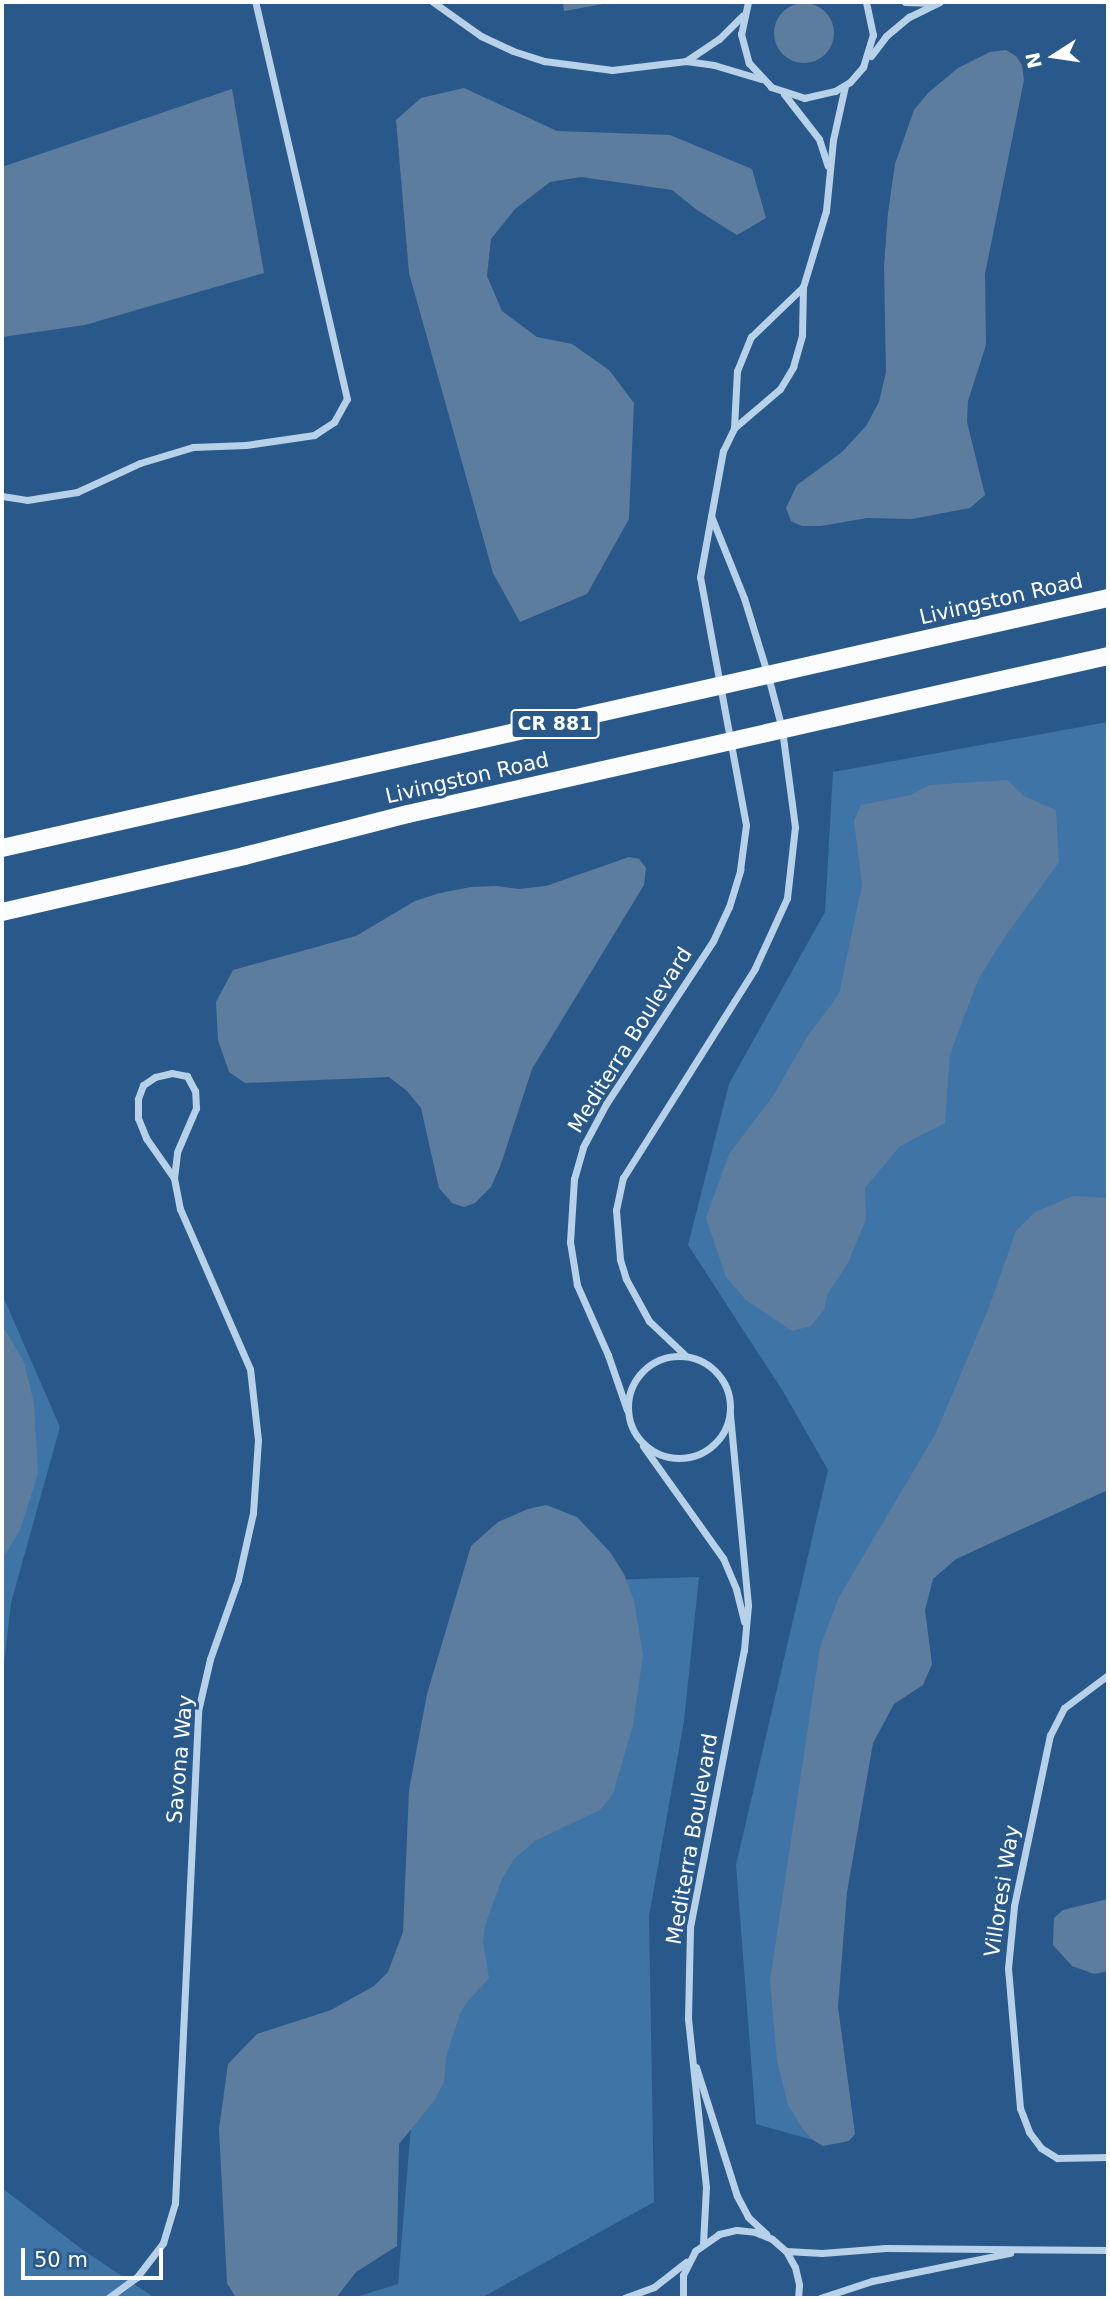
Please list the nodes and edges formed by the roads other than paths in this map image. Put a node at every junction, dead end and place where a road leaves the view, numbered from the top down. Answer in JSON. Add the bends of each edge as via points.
{"nodes":[{"id":1,"x":256,"y":2,"type":"edge"},
{"id":2,"x":433,"y":2,"type":"edge"},
{"id":3,"x":748,"y":2,"type":"edge"},
{"id":4,"x":866,"y":2,"type":"edge"},
{"id":5,"x":905,"y":2,"type":"edge"},
{"id":6,"x":937,"y":3,"type":"edge"},
{"id":7,"x":743,"y":15,"type":"junction"},
{"id":8,"x":686,"y":61,"type":"junction"},
{"id":9,"x":863,"y":67,"type":"junction"},
{"id":10,"x":761,"y":79,"type":"junction"},
{"id":11,"x":845,"y":86,"type":"junction"},
{"id":12,"x":783,"y":93,"type":"junction"},
{"id":13,"x":829,"y":170,"type":"junction"},
{"id":14,"x":803,"y":287,"type":"junction"},
{"id":15,"x":734,"y":428,"type":"junction"},
{"id":16,"x":2,"y":496,"type":"edge"},
{"id":17,"x":711,"y":516,"type":"junction"},
{"id":18,"x":1108,"y":598,"type":"edge"},
{"id":19,"x":1108,"y":656,"type":"edge"},
{"id":20,"x":768,"y":676,"type":"junction"},
{"id":21,"x":718,"y":688,"type":"junction"},
{"id":22,"x":782,"y":729,"type":"junction"},
{"id":23,"x":729,"y":741,"type":"junction"},
{"id":24,"x":2,"y":848,"type":"edge"},
{"id":25,"x":2,"y":912,"type":"edge"},
{"id":26,"x":174,"y":1178,"type":"junction"},
{"id":27,"x":686,"y":1356,"type":"junction"},
{"id":28,"x":627,"y":1410,"type":"junction"},
{"id":29,"x":730,"y":1414,"type":"junction"},
{"id":30,"x":638,"y":1438,"type":"junction"},
{"id":31,"x":746,"y":1629,"type":"junction"},
{"id":32,"x":1108,"y":1675,"type":"edge"},
{"id":33,"x":693,"y":2056,"type":"junction"},
{"id":34,"x":1108,"y":2157,"type":"edge"},
{"id":35,"x":772,"y":2239,"type":"junction"},
{"id":36,"x":703,"y":2244,"type":"junction"},
{"id":37,"x":1024,"y":2250,"type":"junction"},
{"id":38,"x":1108,"y":2250,"type":"edge"},
{"id":39,"x":786,"y":2251,"type":"junction"},
{"id":40,"x":690,"y":2259,"type":"junction"},
{"id":41,"x":108,"y":2298,"type":"edge"},
{"id":42,"x":624,"y":2298,"type":"edge"},
{"id":43,"x":683,"y":2298,"type":"edge"},
{"id":44,"x":798,"y":2298,"type":"edge"},
{"id":45,"x":820,"y":2298,"type":"edge"}],
"edges":[{"from":1,"to":16,"type":"street","via":[[347,399],[334,422],[314,435],[193,447],[140,463],[77,492],[27,500]]},
{"from":2,"to":8,"type":"street","via":[[481,36],[544,61],[612,70]]},
{"from":3,"to":7,"type":"street"},
{"from":4,"to":9,"type":"street","via":[[873,35]]},
{"from":5,"to":6,"type":"street"},
{"from":6,"to":9,"type":"street","via":[[886,36]]},
{"from":7,"to":8,"type":"street","via":[[719,39]]},
{"from":7,"to":10,"type":"street","via":[[745,54]]},
{"from":8,"to":10,"type":"street"},
{"from":9,"to":11,"type":"street"},
{"from":10,"to":12,"type":"street"},
{"from":11,"to":12,"type":"street","via":[[815,97]]},
{"from":11,"to":13,"type":"street"},
{"from":12,"to":13,"type":"street","via":[[819,139]]},
{"from":13,"to":14,"type":"street","via":[[826,211]]},
{"from":14,"to":15,"type":"street","via":[[751,337],[737,371]]},
{"from":14,"to":15,"type":"street","via":[[802,335],[793,367],[780,389]]},
{"from":15,"to":17,"type":"street","name":"Mediterra Boulevard","via":[[723,451]]},
{"from":17,"to":20,"type":"street","via":[[744,598]]},
{"from":17,"to":21,"type":"street","name":"Mediterra Boulevard","via":[[699,577]]},
{"from":18,"to":20,"type":"main road","name":"Livingston Road","number":"CR 881"},
{"from":19,"to":22,"type":"main road","name":"Livingston Road","number":"CR 881"},
{"from":20,"to":21,"type":"main road","name":"Livingston Road","number":"CR 881"},
{"from":20,"to":22,"type":"street"},
{"from":21,"to":23,"type":"street","name":"Mediterra Boulevard"},
{"from":21,"to":24,"type":"main road","name":"Livingston Road","number":"CR 881"},
{"from":22,"to":23,"type":"main road","name":"Livingston Road","number":"CR 881"},
{"from":22,"to":27,"type":"street","via":[[795,827],[787,898],[755,968],[623,1178],[616,1210],[620,1259],[637,1302],[649,1321]]},
{"from":23,"to":25,"type":"main road","name":"Livingston Road","number":"CR 881"},
{"from":23,"to":28,"type":"street","name":"Mediterra Boulevard","via":[[746,825],[729,907],[713,941],[606,1104],[583,1147],[574,1179],[570,1242],[577,1285]]},
{"from":26,"to":26,"type":"street","name":"Savona Way","via":[[177,1152],[196,1108],[195,1091],[187,1076],[172,1073],[143,1085],[138,1118]]},
{"from":26,"to":41,"type":"street","name":"Savona Way","via":[[180,1209],[250,1369],[258,1452],[253,1513],[238,1580],[198,1711],[175,2203],[163,2243],[137,2277]]},
{"from":27,"to":28,"type":"street","via":[[671,1356],[644,1368],[632,1387]]},
{"from":27,"to":29,"type":"street","via":[[702,1360],[724,1382]]},
{"from":28,"to":30,"type":"street"},
{"from":29,"to":30,"type":"street","via":[[715,1444],[683,1459],[650,1450]]},
{"from":29,"to":31,"type":"street","name":"Mediterra Boulevard","via":[[747,1572]]},
{"from":30,"to":31,"type":"street","name":"Mediterra Boulevard","via":[[723,1558]]},
{"from":31,"to":33,"type":"street","name":"Mediterra Boulevard","via":[[690,1927],[688,2018]]},
{"from":32,"to":34,"type":"street","name":"Villoresi Way","via":[[1065,1708],[1049,1735],[1016,1894],[1008,1968],[1020,2108],[1029,2132],[1041,2148],[1057,2158]]},
{"from":33,"to":35,"type":"street","name":"Mediterra Boulevard","via":[[737,2196],[748,2217]]},
{"from":33,"to":36,"type":"street","name":"Mediterra Boulevard","via":[[706,2188]]},
{"from":35,"to":36,"type":"street","via":[[737,2230]]},
{"from":35,"to":39,"type":"street","name":"Mediterra Boulevard"},
{"from":36,"to":40,"type":"street"},
{"from":37,"to":38,"type":"street"},
{"from":37,"to":39,"type":"street"},
{"from":37,"to":45,"type":"street","via":[[872,2281]]},
{"from":39,"to":44,"type":"street","via":[[795,2267]]},
{"from":40,"to":42,"type":"street","via":[[668,2279]]},
{"from":40,"to":43,"type":"street","via":[[683,2275]]}]}
